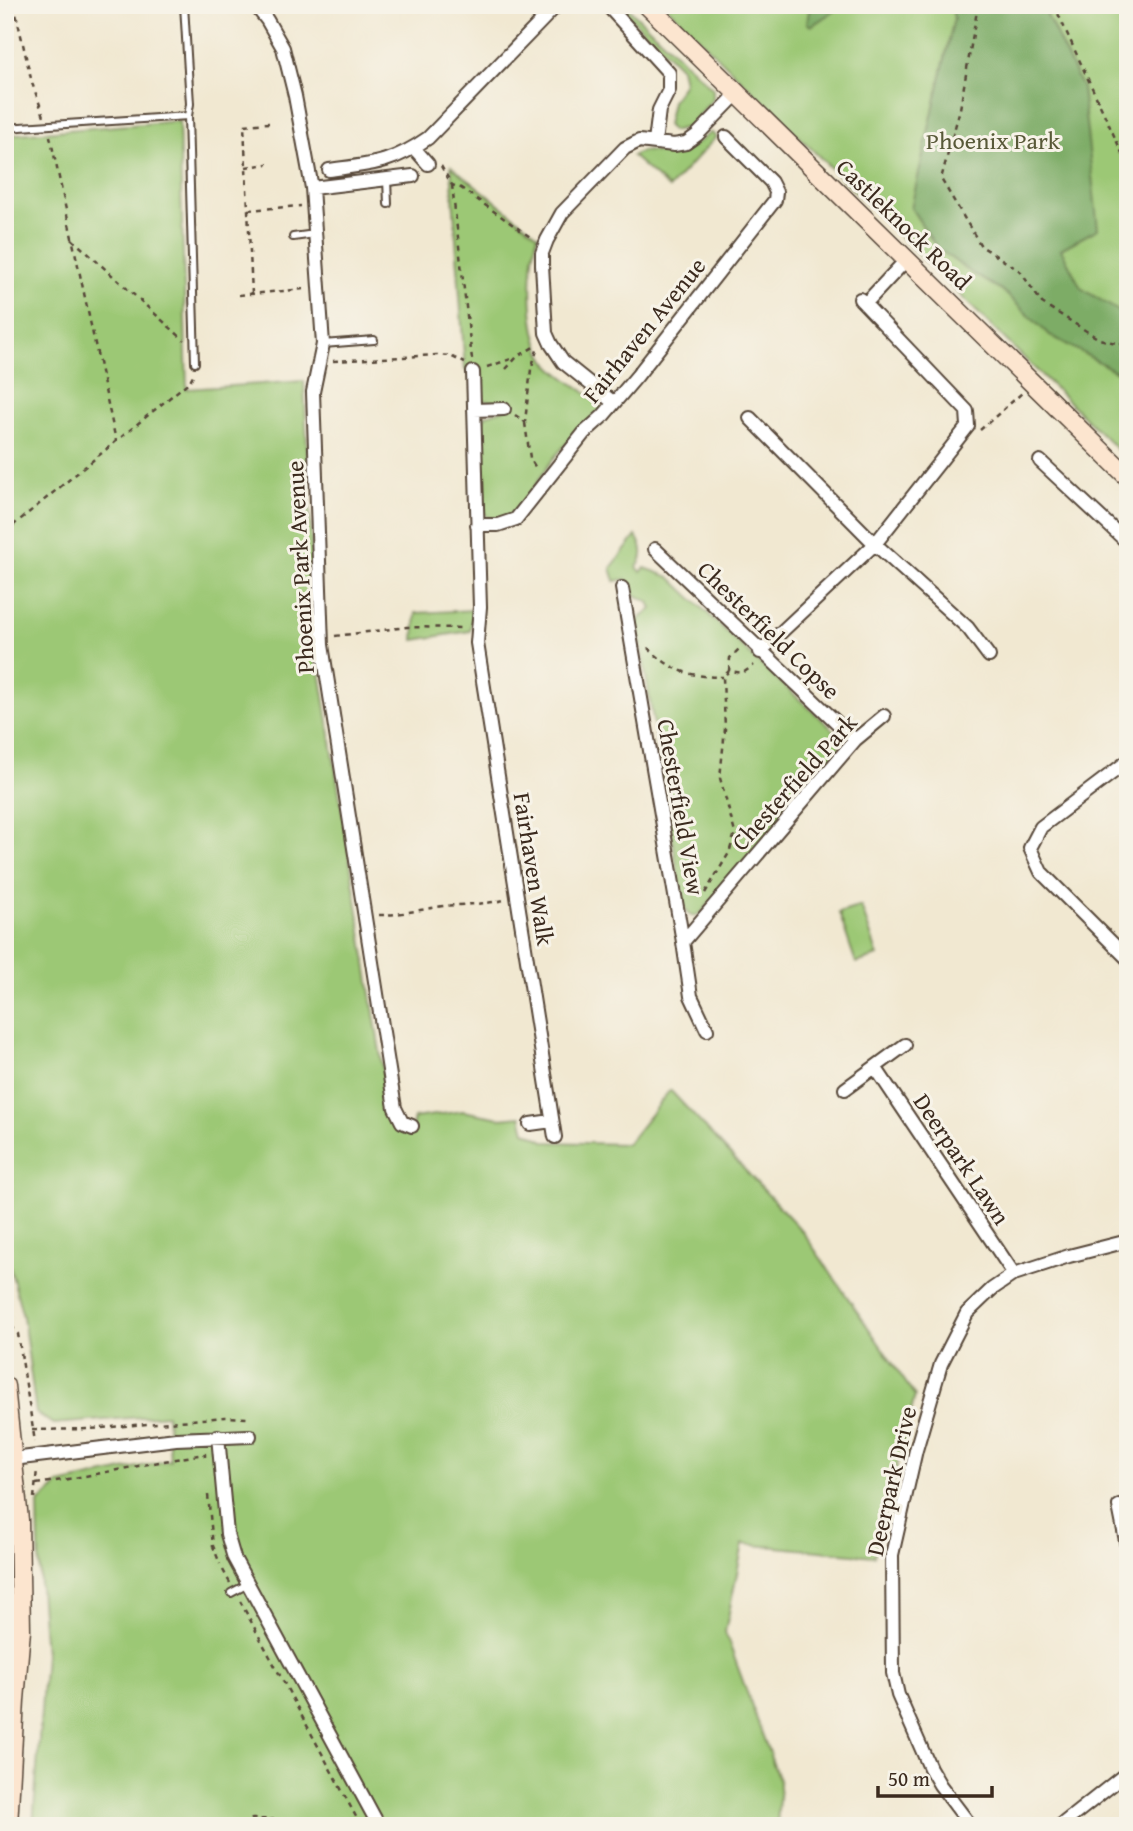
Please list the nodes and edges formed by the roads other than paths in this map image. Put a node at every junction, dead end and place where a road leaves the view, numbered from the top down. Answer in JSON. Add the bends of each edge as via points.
{"nodes":[{"id":1,"x":184,"y":5,"type":"edge"},
{"id":2,"x":255,"y":5,"type":"edge"},
{"id":3,"x":557,"y":5,"type":"edge"},
{"id":4,"x":607,"y":5,"type":"edge"},
{"id":5,"x":647,"y":5,"type":"edge"},
{"id":6,"x":736,"y":94,"type":"junction"},
{"id":7,"x":188,"y":116,"type":"junction"},
{"id":8,"x":5,"y":128,"type":"edge"},
{"id":9,"x":726,"y":137,"type":"dead end"},
{"id":10,"x":655,"y":142,"type":"junction"},
{"id":11,"x":414,"y":148,"type":"junction"},
{"id":12,"x":428,"y":164,"type":"road end"},
{"id":13,"x":329,"y":170,"type":"dead end"},
{"id":14,"x":413,"y":176,"type":"dead end"},
{"id":15,"x":387,"y":179,"type":"junction"},
{"id":16,"x":312,"y":188,"type":"junction"},
{"id":17,"x":388,"y":205,"type":"dead end"},
{"id":18,"x":315,"y":234,"type":"junction"},
{"id":19,"x":293,"y":237,"type":"dead end"},
{"id":20,"x":906,"y":260,"type":"junction"},
{"id":21,"x":374,"y":340,"type":"dead end"},
{"id":22,"x":323,"y":344,"type":"junction"},
{"id":23,"x":195,"y":363,"type":"road end"},
{"id":24,"x":473,"y":371,"type":"road end"},
{"id":25,"x":614,"y":403,"type":"junction"},
{"id":26,"x":474,"y":410,"type":"junction"},
{"id":27,"x":510,"y":411,"type":"road end"},
{"id":28,"x":750,"y":418,"type":"dead end"},
{"id":29,"x":1041,"y":461,"type":"dead end"},
{"id":30,"x":1128,"y":477,"type":"edge"},
{"id":31,"x":477,"y":525,"type":"junction"},
{"id":32,"x":1128,"y":543,"type":"edge"},
{"id":33,"x":875,"y":544,"type":"junction"},
{"id":34,"x":654,"y":549,"type":"dead end"},
{"id":35,"x":622,"y":588,"type":"dead end"},
{"id":36,"x":762,"y":653,"type":"junction"},
{"id":37,"x":989,"y":656,"type":"dead end"},
{"id":38,"x":884,"y":716,"type":"dead end"},
{"id":39,"x":855,"y":740,"type":"junction"},
{"id":40,"x":1128,"y":761,"type":"edge"},
{"id":41,"x":683,"y":942,"type":"junction"},
{"id":42,"x":1128,"y":959,"type":"edge"},
{"id":43,"x":707,"y":1030,"type":"dead end"},
{"id":44,"x":905,"y":1045,"type":"dead end"},
{"id":45,"x":875,"y":1067,"type":"junction"},
{"id":46,"x":845,"y":1089,"type":"dead end"},
{"id":47,"x":552,"y":1121,"type":"junction"},
{"id":48,"x":530,"y":1124,"type":"dead end"},
{"id":49,"x":412,"y":1126,"type":"dead end"},
{"id":50,"x":555,"y":1137,"type":"dead end"},
{"id":51,"x":1128,"y":1241,"type":"edge"},
{"id":52,"x":1014,"y":1274,"type":"junction"},
{"id":53,"x":5,"y":1386,"type":"edge"},
{"id":54,"x":218,"y":1436,"type":"junction"},
{"id":55,"x":250,"y":1436,"type":"dead end"},
{"id":56,"x":13,"y":1459,"type":"junction"},
{"id":57,"x":1119,"y":1506,"type":"dead end"},
{"id":58,"x":1128,"y":1551,"type":"edge"},
{"id":59,"x":248,"y":1584,"type":"junction"},
{"id":60,"x":231,"y":1593,"type":"dead end"},
{"id":61,"x":1128,"y":1772,"type":"edge"},
{"id":62,"x":8,"y":1826,"type":"edge"},
{"id":63,"x":379,"y":1826,"type":"edge"},
{"id":64,"x":971,"y":1826,"type":"edge"},
{"id":65,"x":1060,"y":1826,"type":"edge"}],
"edges":[{"from":1,"to":7,"type":"lane"},
{"from":2,"to":16,"type":"street","name":"Phoenix Park Avenue","via":[[283,48]]},
{"from":3,"to":11,"type":"street"},
{"from":4,"to":10,"type":"street","via":[[669,74]]},
{"from":5,"to":6,"type":"main road","name":"Castleknock Road"},
{"from":6,"to":10,"type":"street","via":[[686,143]]},
{"from":6,"to":20,"type":"main road","name":"Castleknock Road"},
{"from":7,"to":8,"type":"lane"},
{"from":7,"to":23,"type":"lane"},
{"from":9,"to":25,"type":"street","name":"Fairhaven Avenue","via":[[771,182],[775,200]]},
{"from":10,"to":25,"type":"street","via":[[639,141],[625,148],[562,213],[545,244],[546,333],[563,362]]},
{"from":11,"to":12,"type":"street"},
{"from":11,"to":13,"type":"street","via":[[383,163]]},
{"from":14,"to":15,"type":"street"},
{"from":15,"to":16,"type":"street"},
{"from":15,"to":17,"type":"lane"},
{"from":16,"to":18,"type":"street","name":"Phoenix Park Avenue"},
{"from":18,"to":19,"type":"lane"},
{"from":18,"to":22,"type":"street","name":"Phoenix Park Avenue"},
{"from":20,"to":30,"type":"main road","name":"Castleknock Road"},
{"from":20,"to":33,"type":"street","via":[[862,302],[970,418]]},
{"from":21,"to":22,"type":"lane"},
{"from":22,"to":49,"type":"street","name":"Phoenix Park Avenue","via":[[313,392],[321,637],[395,1108],[402,1122]]},
{"from":24,"to":26,"type":"street"},
{"from":25,"to":31,"type":"street","name":"Fairhaven Avenue","via":[[584,433],[516,519]]},
{"from":26,"to":27,"type":"street"},
{"from":26,"to":31,"type":"street"},
{"from":28,"to":33,"type":"street"},
{"from":29,"to":32,"type":"street"},
{"from":31,"to":47,"type":"street","name":"Fairhaven Walk","via":[[477,643]]},
{"from":33,"to":36,"type":"street"},
{"from":33,"to":37,"type":"street","via":[[968,628]]},
{"from":34,"to":36,"type":"street","name":"Chesterfield Copse"},
{"from":35,"to":41,"type":"street","name":"Chesterfield View"},
{"from":36,"to":39,"type":"street","name":"Chesterfield Copse"},
{"from":38,"to":39,"type":"street","name":"Chesterfield Park"},
{"from":39,"to":41,"type":"street","name":"Chesterfield Park"},
{"from":40,"to":42,"type":"street","via":[[1041,827],[1030,848],[1041,872]]},
{"from":41,"to":43,"type":"street","name":"Chesterfield View","via":[[691,996]]},
{"from":44,"to":45,"type":"street"},
{"from":45,"to":46,"type":"street"},
{"from":45,"to":52,"type":"street","name":"Deerpark Lawn"},
{"from":47,"to":48,"type":"street"},
{"from":47,"to":50,"type":"street","name":"Fairhaven Walk"},
{"from":51,"to":52,"type":"street","name":"Deerpark Drive"},
{"from":52,"to":64,"type":"street","name":"Deerpark Drive","via":[[967,1313],[941,1364],[892,1555],[892,1663],[898,1695],[930,1768]]},
{"from":53,"to":56,"type":"main road"},
{"from":54,"to":55,"type":"street"},
{"from":54,"to":56,"type":"street"},
{"from":54,"to":59,"type":"street","via":[[227,1534]]},
{"from":56,"to":62,"type":"main road","via":[[21,1630]]},
{"from":57,"to":58,"type":"street"},
{"from":59,"to":60,"type":"lane"},
{"from":59,"to":63,"type":"street"},
{"from":61,"to":65,"type":"street"}]}
